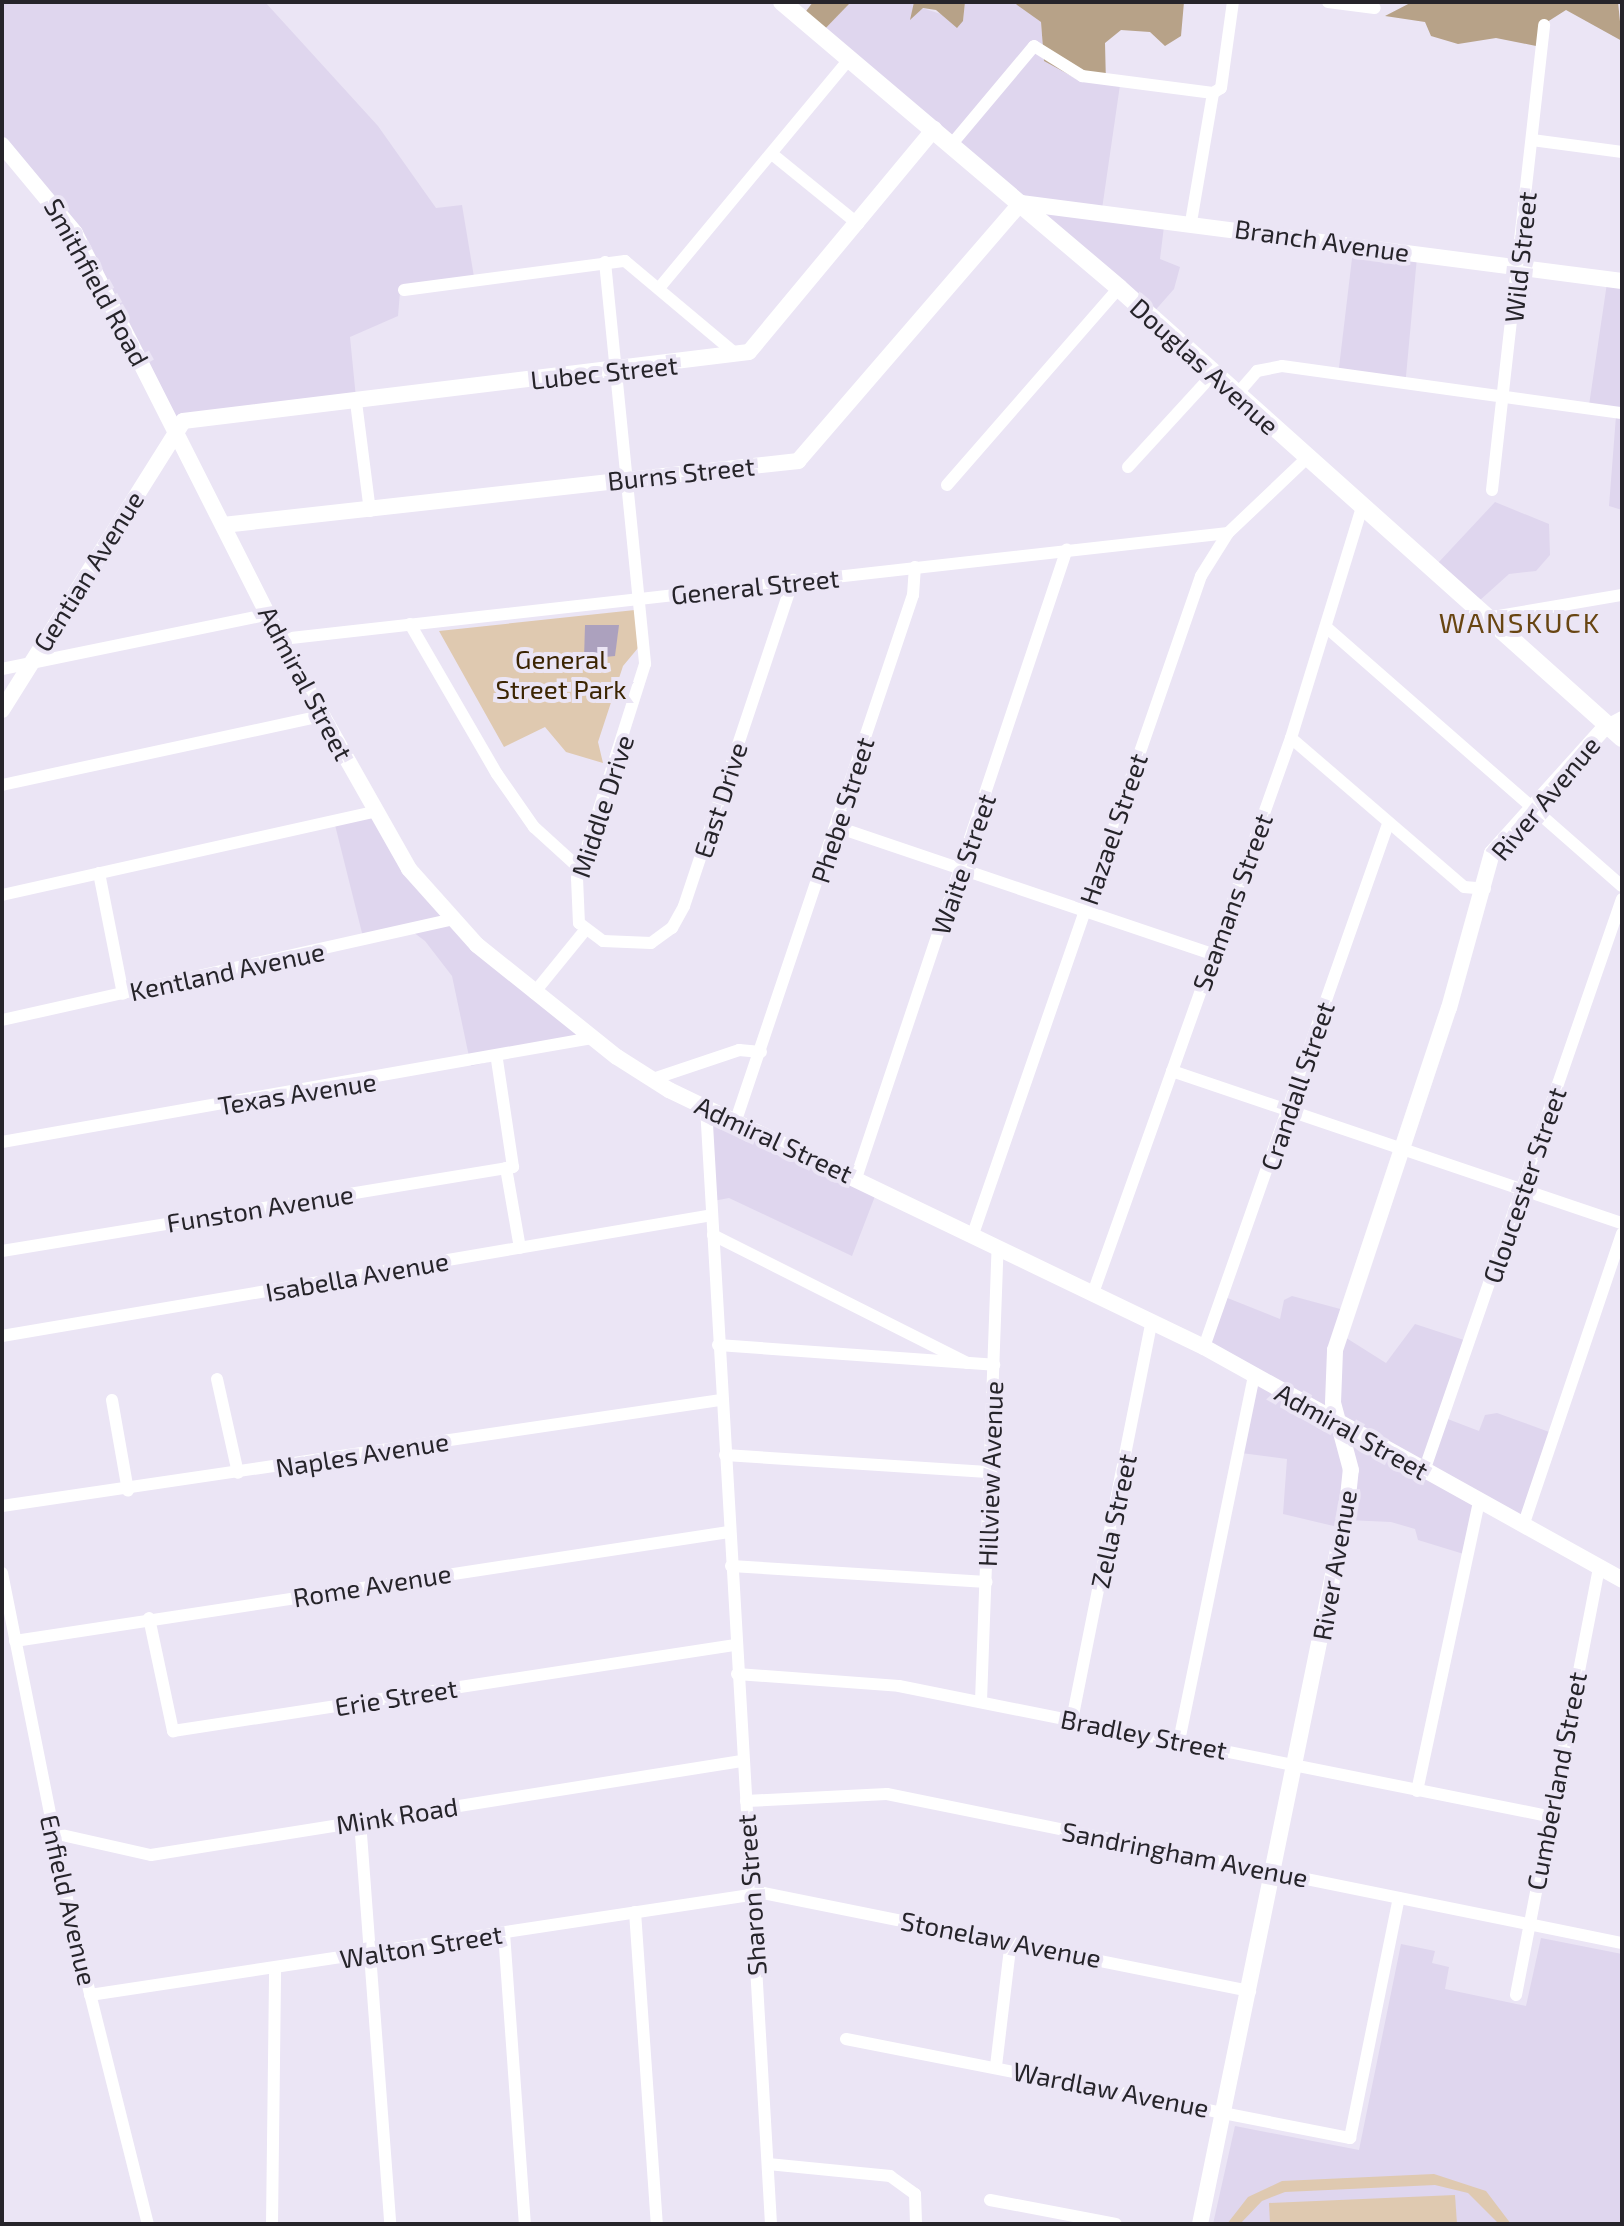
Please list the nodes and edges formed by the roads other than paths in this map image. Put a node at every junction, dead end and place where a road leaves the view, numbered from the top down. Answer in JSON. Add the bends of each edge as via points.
{"nodes":[{"id":1,"x":782,"y":2,"type":"edge"},
{"id":2,"x":1233,"y":2,"type":"edge"},
{"id":3,"x":1328,"y":2,"type":"edge"},
{"id":4,"x":1375,"y":8,"type":"dead end"},
{"id":5,"x":1544,"y":25,"type":"dead end"},
{"id":6,"x":849,"y":59,"type":"junction"},
{"id":7,"x":1213,"y":93,"type":"junction"},
{"id":8,"x":934,"y":129,"type":"junction"},
{"id":9,"x":1532,"y":140,"type":"junction"},
{"id":10,"x":2,"y":145,"type":"edge"},
{"id":11,"x":951,"y":145,"type":"junction"},
{"id":12,"x":1622,"y":152,"type":"edge"},
{"id":13,"x":772,"y":154,"type":"junction"},
{"id":14,"x":1021,"y":203,"type":"junction"},
{"id":15,"x":1191,"y":222,"type":"junction"},
{"id":16,"x":858,"y":224,"type":"junction"},
{"id":17,"x":605,"y":262,"type":"junction"},
{"id":18,"x":1520,"y":267,"type":"junction"},
{"id":19,"x":1622,"y":281,"type":"edge"},
{"id":20,"x":660,"y":287,"type":"junction"},
{"id":21,"x":1119,"y":288,"type":"junction"},
{"id":22,"x":404,"y":290,"type":"dead end"},
{"id":23,"x":736,"y":354,"type":"junction"},
{"id":24,"x":618,"y":368,"type":"junction"},
{"id":25,"x":1214,"y":373,"type":"junction"},
{"id":26,"x":1238,"y":393,"type":"junction"},
{"id":27,"x":1505,"y":396,"type":"junction"},
{"id":28,"x":356,"y":402,"type":"junction"},
{"id":29,"x":1622,"y":413,"type":"edge"},
{"id":30,"x":175,"y":431,"type":"junction"},
{"id":31,"x":1307,"y":458,"type":"junction"},
{"id":32,"x":1128,"y":467,"type":"dead end"},
{"id":33,"x":629,"y":478,"type":"junction"},
{"id":34,"x":947,"y":485,"type":"dead end"},
{"id":35,"x":1492,"y":490,"type":"dead end"},
{"id":36,"x":1362,"y":507,"type":"junction"},
{"id":37,"x":370,"y":511,"type":"junction"},
{"id":38,"x":223,"y":525,"type":"junction"},
{"id":39,"x":1228,"y":533,"type":"junction"},
{"id":40,"x":1067,"y":549,"type":"junction"},
{"id":41,"x":915,"y":567,"type":"junction"},
{"id":42,"x":793,"y":580,"type":"junction"},
{"id":43,"x":1622,"y":595,"type":"edge"},
{"id":44,"x":641,"y":598,"type":"junction"},
{"id":45,"x":269,"y":614,"type":"junction"},
{"id":46,"x":1487,"y":618,"type":"junction"},
{"id":47,"x":410,"y":624,"type":"junction"},
{"id":48,"x":1326,"y":627,"type":"junction"},
{"id":49,"x":282,"y":639,"type":"junction"},
{"id":50,"x":29,"y":664,"type":"junction"},
{"id":51,"x":2,"y":669,"type":"edge"},
{"id":52,"x":2,"y":710,"type":"edge"},
{"id":53,"x":321,"y":716,"type":"junction"},
{"id":54,"x":1614,"y":721,"type":"edge"},
{"id":55,"x":1291,"y":738,"type":"junction"},
{"id":56,"x":1622,"y":738,"type":"edge"},
{"id":57,"x":2,"y":785,"type":"edge"},
{"id":58,"x":1533,"y":806,"type":"junction"},
{"id":59,"x":378,"y":811,"type":"junction"},
{"id":60,"x":1388,"y":824,"type":"junction"},
{"id":61,"x":837,"y":827,"type":"junction"},
{"id":62,"x":579,"y":868,"type":"junction"},
{"id":63,"x":962,"y":870,"type":"junction"},
{"id":64,"x":99,"y":873,"type":"junction"},
{"id":65,"x":1622,"y":886,"type":"edge"},
{"id":66,"x":1485,"y":889,"type":"junction"},
{"id":67,"x":2,"y":895,"type":"edge"},
{"id":68,"x":1622,"y":899,"type":"edge"},
{"id":69,"x":1085,"y":912,"type":"junction"},
{"id":70,"x":451,"y":920,"type":"junction"},
{"id":71,"x":586,"y":929,"type":"junction"},
{"id":72,"x":1212,"y":954,"type":"junction"},
{"id":73,"x":534,"y":993,"type":"junction"},
{"id":74,"x":123,"y":994,"type":"junction"},
{"id":75,"x":2,"y":1020,"type":"edge"},
{"id":76,"x":592,"y":1038,"type":"junction"},
{"id":77,"x":761,"y":1052,"type":"junction"},
{"id":78,"x":497,"y":1060,"type":"junction"},
{"id":79,"x":1172,"y":1071,"type":"junction"},
{"id":80,"x":653,"y":1079,"type":"junction"},
{"id":81,"x":706,"y":1107,"type":"junction"},
{"id":82,"x":1290,"y":1113,"type":"junction"},
{"id":83,"x":736,"y":1120,"type":"junction"},
{"id":84,"x":2,"y":1142,"type":"edge"},
{"id":85,"x":1403,"y":1151,"type":"junction"},
{"id":86,"x":511,"y":1166,"type":"junction"},
{"id":87,"x":856,"y":1178,"type":"junction"},
{"id":88,"x":1525,"y":1189,"type":"junction"},
{"id":89,"x":712,"y":1215,"type":"junction"},
{"id":90,"x":1622,"y":1223,"type":"edge"},
{"id":91,"x":1622,"y":1233,"type":"edge"},
{"id":92,"x":973,"y":1234,"type":"junction"},
{"id":93,"x":713,"y":1235,"type":"junction"},
{"id":94,"x":998,"y":1247,"type":"junction"},
{"id":95,"x":520,"y":1248,"type":"junction"},
{"id":96,"x":2,"y":1251,"type":"edge"},
{"id":97,"x":1093,"y":1293,"type":"junction"},
{"id":98,"x":1152,"y":1321,"type":"junction"},
{"id":99,"x":2,"y":1336,"type":"edge"},
{"id":100,"x":718,"y":1345,"type":"junction"},
{"id":101,"x":1204,"y":1347,"type":"junction"},
{"id":102,"x":968,"y":1363,"type":"junction"},
{"id":103,"x":994,"y":1365,"type":"junction"},
{"id":104,"x":1254,"y":1377,"type":"junction"},
{"id":105,"x":217,"y":1379,"type":"dead end"},
{"id":106,"x":112,"y":1400,"type":"dead end"},
{"id":107,"x":721,"y":1400,"type":"junction"},
{"id":108,"x":1339,"y":1424,"type":"junction"},
{"id":109,"x":725,"y":1455,"type":"junction"},
{"id":110,"x":1424,"y":1471,"type":"junction"},
{"id":111,"x":991,"y":1472,"type":"junction"},
{"id":112,"x":238,"y":1473,"type":"junction"},
{"id":113,"x":128,"y":1491,"type":"junction"},
{"id":114,"x":1479,"y":1502,"type":"junction"},
{"id":115,"x":2,"y":1506,"type":"edge"},
{"id":116,"x":1523,"y":1526,"type":"junction"},
{"id":117,"x":729,"y":1532,"type":"junction"},
{"id":118,"x":731,"y":1566,"type":"junction"},
{"id":119,"x":1599,"y":1568,"type":"junction"},
{"id":120,"x":2,"y":1573,"type":"edge"},
{"id":121,"x":1620,"y":1574,"type":"edge"},
{"id":122,"x":987,"y":1582,"type":"junction"},
{"id":123,"x":149,"y":1618,"type":"junction"},
{"id":124,"x":15,"y":1641,"type":"junction"},
{"id":125,"x":735,"y":1645,"type":"junction"},
{"id":126,"x":737,"y":1674,"type":"junction"},
{"id":127,"x":981,"y":1701,"type":"junction"},
{"id":128,"x":1072,"y":1720,"type":"junction"},
{"id":129,"x":1179,"y":1741,"type":"junction"},
{"id":130,"x":742,"y":1761,"type":"junction"},
{"id":131,"x":1295,"y":1764,"type":"junction"},
{"id":132,"x":1417,"y":1791,"type":"junction"},
{"id":133,"x":746,"y":1801,"type":"junction"},
{"id":134,"x":1548,"y":1816,"type":"junction"},
{"id":135,"x":360,"y":1821,"type":"junction"},
{"id":136,"x":53,"y":1833,"type":"junction"},
{"id":137,"x":1274,"y":1871,"type":"junction"},
{"id":138,"x":752,"y":1894,"type":"junction"},
{"id":139,"x":1399,"y":1898,"type":"junction"},
{"id":140,"x":635,"y":1912,"type":"junction"},
{"id":141,"x":1527,"y":1925,"type":"junction"},
{"id":142,"x":504,"y":1933,"type":"junction"},
{"id":143,"x":1011,"y":1941,"type":"junction"},
{"id":144,"x":1622,"y":1943,"type":"edge"},
{"id":145,"x":370,"y":1954,"type":"junction"},
{"id":146,"x":275,"y":1968,"type":"junction"},
{"id":147,"x":1250,"y":1991,"type":"junction"},
{"id":148,"x":90,"y":1995,"type":"junction"},
{"id":149,"x":1516,"y":1995,"type":"dead end"},
{"id":150,"x":846,"y":2039,"type":"dead end"},
{"id":151,"x":996,"y":2066,"type":"junction"},
{"id":152,"x":1225,"y":2112,"type":"junction"},
{"id":153,"x":768,"y":2164,"type":"junction"},
{"id":154,"x":990,"y":2200,"type":"dead end"},
{"id":155,"x":148,"y":2224,"type":"edge"},
{"id":156,"x":272,"y":2224,"type":"edge"},
{"id":157,"x":390,"y":2224,"type":"edge"},
{"id":158,"x":525,"y":2224,"type":"edge"},
{"id":159,"x":657,"y":2224,"type":"edge"},
{"id":160,"x":771,"y":2224,"type":"edge"},
{"id":161,"x":916,"y":2224,"type":"edge"},
{"id":162,"x":1116,"y":2224,"type":"edge"},
{"id":163,"x":1200,"y":2224,"type":"edge"}],
"edges":[{"from":1,"to":6,"type":"main road","name":"Douglas Avenue"},
{"from":2,"to":7,"type":"street","via":[[1221,88]]},
{"from":3,"to":4,"type":"street"},
{"from":5,"to":9,"type":"street","name":"Wild Street"},
{"from":6,"to":8,"type":"main road","name":"Douglas Avenue"},
{"from":6,"to":13,"type":"street"},
{"from":7,"to":11,"type":"street","via":[[1082,76],[1034,46]]},
{"from":7,"to":15,"type":"street"},
{"from":8,"to":11,"type":"main road","name":"Douglas Avenue"},
{"from":8,"to":16,"type":"street","name":"Lubec Street"},
{"from":9,"to":12,"type":"street"},
{"from":9,"to":18,"type":"street","name":"Wild Street"},
{"from":10,"to":30,"type":"street","name":"Smithfield Road","via":[[75,233]]},
{"from":11,"to":14,"type":"main road","name":"Douglas Avenue"},
{"from":13,"to":16,"type":"street"},
{"from":13,"to":20,"type":"street"},
{"from":14,"to":15,"type":"street","name":"Branch Avenue"},
{"from":14,"to":21,"type":"main road","name":"Douglas Avenue"},
{"from":14,"to":33,"type":"street","name":"Burns Street","via":[[804,458]]},
{"from":15,"to":18,"type":"street","name":"Branch Avenue"},
{"from":16,"to":23,"type":"street","name":"Lubec Street","via":[[758,343]]},
{"from":17,"to":20,"type":"street","via":[[625,261]]},
{"from":17,"to":22,"type":"street"},
{"from":17,"to":24,"type":"street","name":"Middle Drive"},
{"from":18,"to":19,"type":"street","name":"Branch Avenue"},
{"from":18,"to":27,"type":"street","name":"Wild Street"},
{"from":20,"to":23,"type":"street"},
{"from":21,"to":25,"type":"main road","name":"Douglas Avenue"},
{"from":21,"to":34,"type":"street"},
{"from":23,"to":24,"type":"street","name":"Lubec Street"},
{"from":24,"to":28,"type":"street","name":"Lubec Street"},
{"from":24,"to":33,"type":"street","name":"Middle Drive"},
{"from":25,"to":26,"type":"main road","name":"Douglas Avenue"},
{"from":25,"to":32,"type":"street"},
{"from":26,"to":27,"type":"street","via":[[1257,371],[1282,366]]},
{"from":26,"to":31,"type":"main road","name":"Douglas Avenue"},
{"from":27,"to":29,"type":"street"},
{"from":27,"to":35,"type":"street","name":"Wild Street"},
{"from":28,"to":30,"type":"street","name":"Lubec Street","via":[[195,418]]},
{"from":28,"to":37,"type":"street"},
{"from":30,"to":38,"type":"street","name":"Admiral Street"},
{"from":30,"to":50,"type":"street","name":"Gentian Avenue"},
{"from":31,"to":36,"type":"main road","name":"Douglas Avenue"},
{"from":31,"to":39,"type":"street","name":"Hazael Street"},
{"from":33,"to":37,"type":"street","name":"Burns Street"},
{"from":33,"to":44,"type":"street","name":"Middle Drive"},
{"from":36,"to":46,"type":"main road","name":"Douglas Avenue"},
{"from":36,"to":48,"type":"street","name":"Seamans Street"},
{"from":37,"to":38,"type":"street","name":"Burns Street"},
{"from":38,"to":45,"type":"street","name":"Admiral Street"},
{"from":39,"to":40,"type":"street","name":"General Street"},
{"from":39,"to":69,"type":"street","name":"Hazael Street","via":[[1185,617]]},
{"from":40,"to":41,"type":"street","name":"General Street"},
{"from":40,"to":63,"type":"street","name":"Waite Street"},
{"from":41,"to":42,"type":"street","name":"General Street"},
{"from":41,"to":61,"type":"street","name":"Phebe Street","via":[[913,595]]},
{"from":42,"to":44,"type":"street","name":"General Street"},
{"from":42,"to":71,"type":"street","name":"East Drive","via":[[675,923],[641,945],[603,941]]},
{"from":43,"to":46,"type":"street"},
{"from":44,"to":47,"type":"street","name":"General Street"},
{"from":44,"to":62,"type":"street","name":"Middle Drive","via":[[643,681]]},
{"from":45,"to":49,"type":"street","name":"Admiral Street"},
{"from":45,"to":50,"type":"street"},
{"from":46,"to":54,"type":"main road","name":"Douglas Avenue"},
{"from":47,"to":49,"type":"street","name":"General Street"},
{"from":47,"to":62,"type":"street","via":[[497,774],[534,827]]},
{"from":48,"to":55,"type":"street","name":"Seamans Street"},
{"from":48,"to":58,"type":"street"},
{"from":49,"to":53,"type":"street","name":"Admiral Street"},
{"from":50,"to":51,"type":"street"},
{"from":50,"to":52,"type":"street","name":"Gentian Avenue"},
{"from":53,"to":57,"type":"street"},
{"from":53,"to":59,"type":"street","name":"Admiral Street"},
{"from":54,"to":56,"type":"main road","name":"Douglas Avenue"},
{"from":54,"to":58,"type":"street","name":"River Avenue"},
{"from":55,"to":60,"type":"street"},
{"from":55,"to":72,"type":"street","name":"Seamans Street"},
{"from":58,"to":65,"type":"street"},
{"from":58,"to":66,"type":"street","name":"River Avenue","via":[[1492,853]]},
{"from":59,"to":64,"type":"street"},
{"from":59,"to":70,"type":"street","name":"Admiral Street","via":[[409,869]]},
{"from":60,"to":66,"type":"street","via":[[1464,887]]},
{"from":60,"to":82,"type":"street","name":"Crandall Street"},
{"from":61,"to":63,"type":"street"},
{"from":61,"to":77,"type":"street","name":"Phebe Street"},
{"from":62,"to":71,"type":"street","name":"Middle Drive","via":[[575,908]]},
{"from":63,"to":69,"type":"street"},
{"from":63,"to":87,"type":"street","name":"Waite Street"},
{"from":64,"to":67,"type":"street"},
{"from":64,"to":74,"type":"street"},
{"from":66,"to":85,"type":"street","name":"River Avenue"},
{"from":68,"to":88,"type":"street","name":"Gloucester Street"},
{"from":69,"to":72,"type":"street"},
{"from":69,"to":92,"type":"street","name":"Hazael Street"},
{"from":70,"to":73,"type":"street","name":"Admiral Street"},
{"from":70,"to":74,"type":"street","name":"Kentland Avenue"},
{"from":71,"to":73,"type":"street"},
{"from":72,"to":79,"type":"street","name":"Seamans Street"},
{"from":73,"to":76,"type":"street","name":"Admiral Street"},
{"from":74,"to":75,"type":"street","name":"Kentland Avenue"},
{"from":76,"to":78,"type":"street","name":"Texas Avenue"},
{"from":76,"to":80,"type":"street","name":"Admiral Street"},
{"from":77,"to":80,"type":"street","via":[[739,1050]]},
{"from":77,"to":83,"type":"street","name":"Phebe Street"},
{"from":78,"to":84,"type":"street","name":"Texas Avenue"},
{"from":78,"to":86,"type":"street"},
{"from":79,"to":82,"type":"street"},
{"from":79,"to":97,"type":"street","name":"Seamans Street"},
{"from":80,"to":81,"type":"street","name":"Admiral Street"},
{"from":81,"to":83,"type":"street","name":"Admiral Street"},
{"from":81,"to":89,"type":"street"},
{"from":82,"to":85,"type":"street"},
{"from":82,"to":101,"type":"street","name":"Crandall Street"},
{"from":83,"to":87,"type":"street","name":"Admiral Street"},
{"from":85,"to":88,"type":"street"},
{"from":85,"to":108,"type":"street","name":"River Avenue","via":[[1335,1350]]},
{"from":86,"to":95,"type":"street"},
{"from":86,"to":96,"type":"street","name":"Funston Avenue"},
{"from":87,"to":92,"type":"street","name":"Admiral Street"},
{"from":88,"to":90,"type":"street"},
{"from":88,"to":110,"type":"street","name":"Gloucester Street"},
{"from":89,"to":93,"type":"street"},
{"from":89,"to":95,"type":"street","name":"Isabella Avenue"},
{"from":91,"to":116,"type":"street"},
{"from":92,"to":94,"type":"street","name":"Admiral Street"},
{"from":93,"to":100,"type":"street"},
{"from":93,"to":102,"type":"street"},
{"from":94,"to":97,"type":"street","name":"Admiral Street"},
{"from":94,"to":103,"type":"street","name":"Hillview Avenue"},
{"from":95,"to":99,"type":"street","name":"Isabella Avenue"},
{"from":97,"to":98,"type":"street","name":"Admiral Street"},
{"from":98,"to":101,"type":"street","name":"Admiral Street"},
{"from":98,"to":128,"type":"street","name":"Zella Street"},
{"from":100,"to":102,"type":"street"},
{"from":100,"to":107,"type":"street"},
{"from":101,"to":104,"type":"street","name":"Admiral Street"},
{"from":102,"to":103,"type":"street"},
{"from":103,"to":111,"type":"street","name":"Hillview Avenue"},
{"from":104,"to":108,"type":"street","name":"Admiral Street"},
{"from":104,"to":129,"type":"street"},
{"from":105,"to":112,"type":"street"},
{"from":106,"to":113,"type":"street"},
{"from":107,"to":109,"type":"street"},
{"from":107,"to":112,"type":"street","name":"Naples Avenue"},
{"from":108,"to":110,"type":"street","name":"Admiral Street"},
{"from":108,"to":131,"type":"street","name":"River Avenue","via":[[1351,1470],[1347,1506]]},
{"from":109,"to":111,"type":"street"},
{"from":109,"to":117,"type":"street"},
{"from":110,"to":114,"type":"street","name":"Admiral Street"},
{"from":111,"to":122,"type":"street","name":"Hillview Avenue"},
{"from":112,"to":113,"type":"street","name":"Naples Avenue"},
{"from":113,"to":115,"type":"street","name":"Naples Avenue"},
{"from":114,"to":116,"type":"street","name":"Admiral Street"},
{"from":114,"to":132,"type":"street"},
{"from":116,"to":119,"type":"street","name":"Admiral Street"},
{"from":117,"to":118,"type":"street","name":"Sharon Street"},
{"from":117,"to":123,"type":"street","name":"Rome Avenue"},
{"from":118,"to":122,"type":"street"},
{"from":118,"to":125,"type":"street","name":"Sharon Street"},
{"from":119,"to":121,"type":"street","name":"Admiral Street"},
{"from":119,"to":134,"type":"street","name":"Cumberland Street"},
{"from":120,"to":124,"type":"street","name":"Enfield Avenue"},
{"from":122,"to":127,"type":"street","name":"Hillview Avenue"},
{"from":123,"to":124,"type":"street","name":"Rome Avenue"},
{"from":123,"to":125,"type":"street","name":"Erie Street","via":[[173,1731]]},
{"from":124,"to":136,"type":"street","name":"Enfield Avenue"},
{"from":125,"to":126,"type":"street","name":"Sharon Street"},
{"from":126,"to":127,"type":"street","name":"Bradley Street","via":[[899,1686]]},
{"from":126,"to":130,"type":"street","name":"Sharon Street"},
{"from":127,"to":128,"type":"street","name":"Bradley Street"},
{"from":128,"to":129,"type":"street","name":"Bradley Street"},
{"from":129,"to":131,"type":"street","name":"Bradley Street"},
{"from":130,"to":133,"type":"street","name":"Sharon Street"},
{"from":130,"to":135,"type":"street","name":"Mink Road"},
{"from":131,"to":132,"type":"street","name":"Bradley Street"},
{"from":131,"to":137,"type":"street","name":"River Avenue"},
{"from":132,"to":134,"type":"street","name":"Bradley Street"},
{"from":133,"to":137,"type":"street","name":"Sandringham Avenue","via":[[887,1794]]},
{"from":133,"to":138,"type":"street","name":"Sharon Street"},
{"from":134,"to":141,"type":"street","name":"Cumberland Street"},
{"from":135,"to":136,"type":"street","name":"Mink Road","via":[[151,1855]]},
{"from":135,"to":145,"type":"street"},
{"from":136,"to":148,"type":"street","name":"Enfield Avenue"},
{"from":137,"to":139,"type":"street","name":"Sandringham Avenue"},
{"from":137,"to":147,"type":"street","name":"River Avenue"},
{"from":138,"to":140,"type":"street","name":"Walton Street"},
{"from":138,"to":143,"type":"street","name":"Stonelaw Avenue"},
{"from":138,"to":153,"type":"street","name":"Sharon Street"},
{"from":139,"to":141,"type":"street","name":"Sandringham Avenue"},
{"from":139,"to":152,"type":"street","name":"Wardlaw Avenue","via":[[1350,2138]]},
{"from":140,"to":142,"type":"street","name":"Walton Street"},
{"from":140,"to":159,"type":"street"},
{"from":141,"to":144,"type":"street","name":"Sandringham Avenue"},
{"from":141,"to":149,"type":"street","name":"Cumberland Street"},
{"from":142,"to":145,"type":"street","name":"Walton Street"},
{"from":142,"to":158,"type":"street"},
{"from":143,"to":147,"type":"street","name":"Stonelaw Avenue"},
{"from":143,"to":151,"type":"street","name":"Wardlaw Avenue"},
{"from":145,"to":146,"type":"street","name":"Walton Street"},
{"from":145,"to":157,"type":"street"},
{"from":146,"to":148,"type":"street","name":"Walton Street"},
{"from":146,"to":156,"type":"street"},
{"from":147,"to":152,"type":"street","name":"River Avenue"},
{"from":148,"to":155,"type":"street","name":"Enfield Avenue","via":[[144,2186]]},
{"from":150,"to":151,"type":"street"},
{"from":151,"to":152,"type":"street","name":"Wardlaw Avenue"},
{"from":152,"to":163,"type":"street","name":"River Avenue"},
{"from":153,"to":160,"type":"street","name":"Sharon Street"},
{"from":153,"to":161,"type":"street","via":[[890,2176],[915,2194]]},
{"from":154,"to":162,"type":"street"}]}
